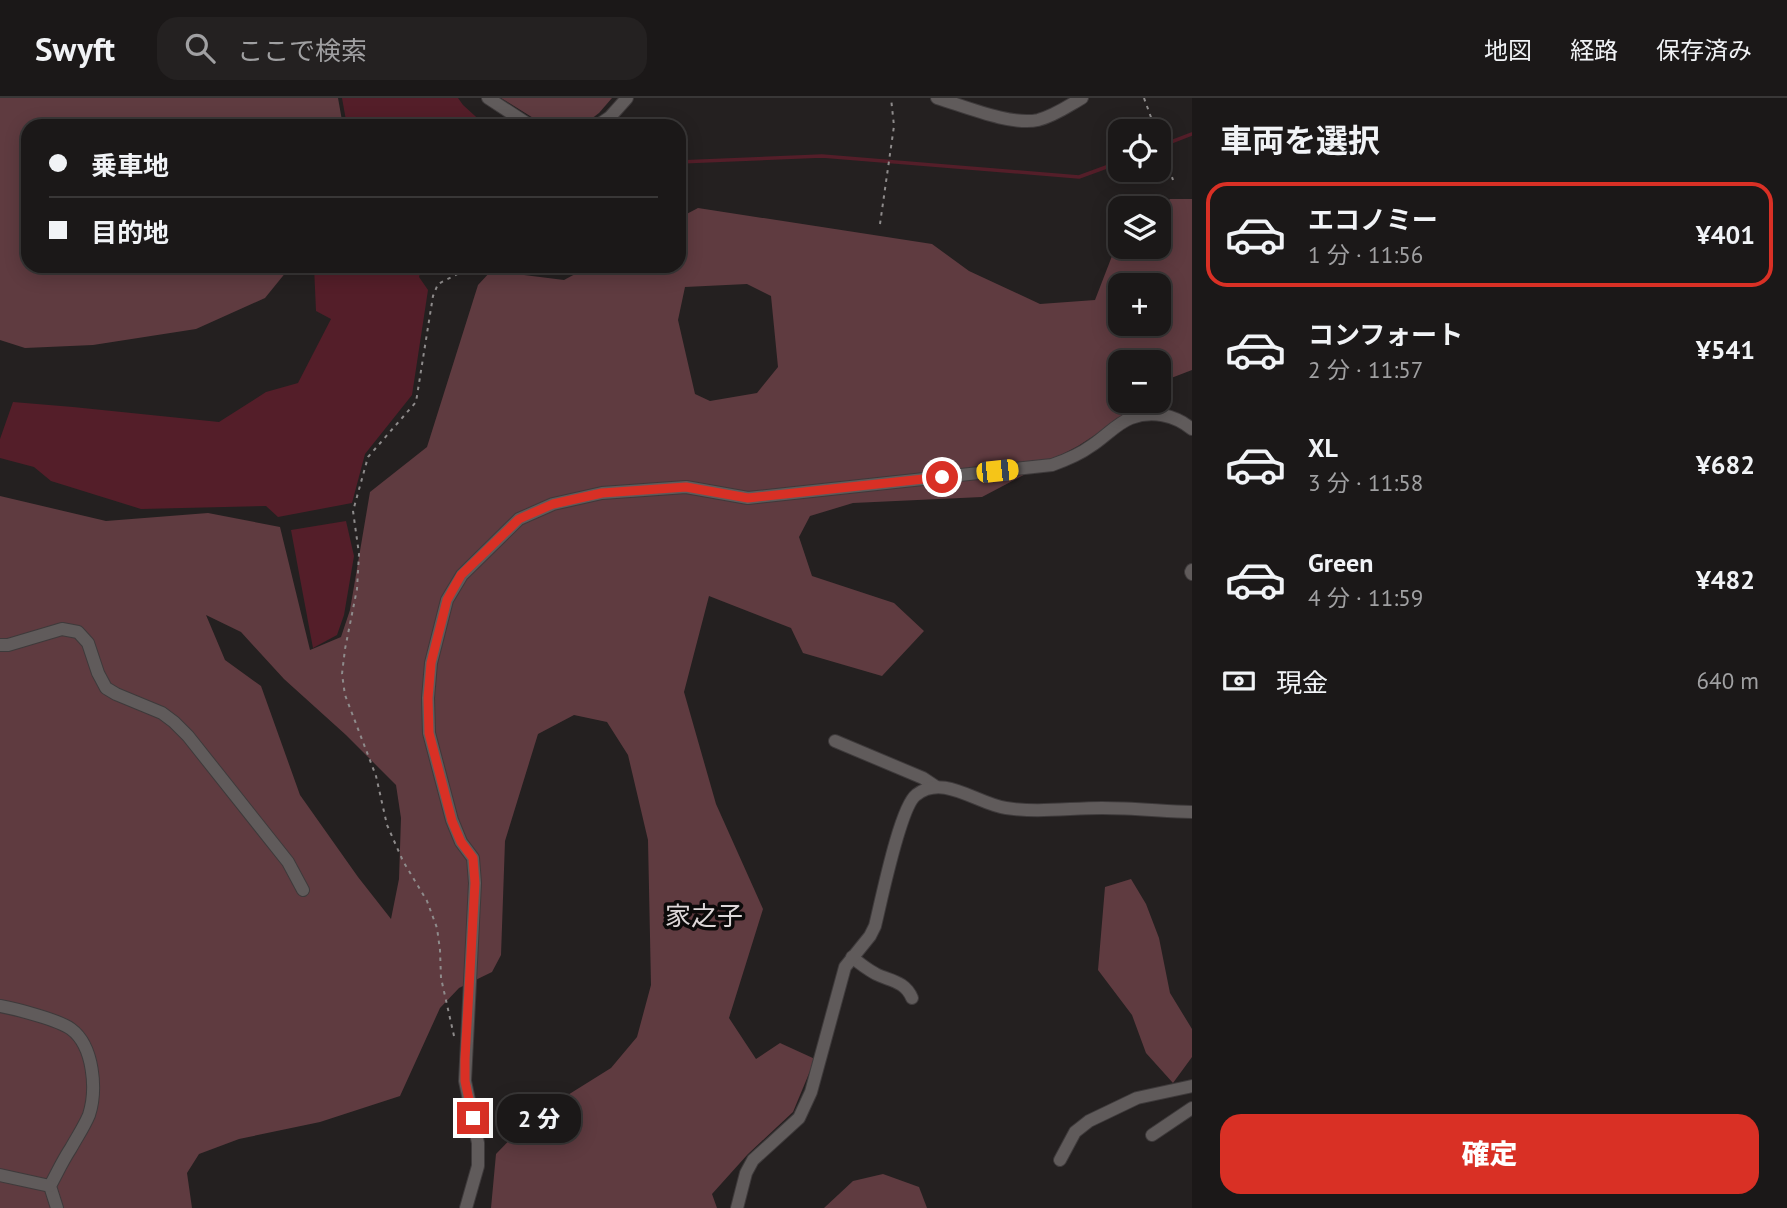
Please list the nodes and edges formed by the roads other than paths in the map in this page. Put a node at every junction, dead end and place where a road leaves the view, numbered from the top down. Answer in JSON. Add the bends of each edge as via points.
{"nodes":[{"id":1,"x":488,"y":98,"type":"edge"},
{"id":2,"x":627,"y":98,"type":"edge"},
{"id":3,"x":937,"y":98,"type":"edge"},
{"id":4,"x":1082,"y":98,"type":"edge"},
{"id":5,"x":520,"y":119,"type":"edge"},
{"id":6,"x":607,"y":119,"type":"edge"},
{"id":7,"x":1192,"y":429,"type":"edge"},
{"id":8,"x":0,"y":645,"type":"edge"},
{"id":9,"x":835,"y":741,"type":"dead end"},
{"id":10,"x":935,"y":786,"type":"junction"},
{"id":11,"x":1192,"y":812,"type":"edge"},
{"id":12,"x":303,"y":890,"type":"dead end"},
{"id":13,"x":852,"y":957,"type":"junction"},
{"id":14,"x":912,"y":998,"type":"dead end"},
{"id":15,"x":0,"y":1006,"type":"edge"},
{"id":16,"x":1192,"y":1086,"type":"edge"},
{"id":17,"x":1192,"y":1108,"type":"edge"},
{"id":18,"x":1152,"y":1135,"type":"dead end"},
{"id":19,"x":1060,"y":1160,"type":"dead end"},
{"id":20,"x":0,"y":1175,"type":"edge"},
{"id":21,"x":50,"y":1186,"type":"junction"},
{"id":22,"x":57,"y":1208,"type":"edge"},
{"id":23,"x":466,"y":1208,"type":"edge"},
{"id":24,"x":737,"y":1208,"type":"edge"}],
"edges":[{"from":1,"to":5,"type":"street"},
{"from":2,"to":6,"type":"street"},
{"from":3,"to":4,"type":"street","via":[[1005,119],[1036,121]]},
{"from":7,"to":23,"type":"street","via":[[1163,415],[1146,415],[1129,418],[1090,447],[1052,465],[817,491],[748,498],[686,487],[602,493],[553,504],[519,519],[461,575],[447,600],[431,663],[428,698],[432,745],[452,821],[473,858],[475,883],[465,1081],[478,1166]]},
{"from":8,"to":12,"type":"street","via":[[62,629],[78,632],[88,643],[106,688],[162,713],[188,736],[288,862]]},
{"from":9,"to":10,"type":"street"},
{"from":10,"to":11,"type":"street","via":[[1006,808]]},
{"from":10,"to":13,"type":"street","via":[[913,796],[903,814],[875,926]]},
{"from":13,"to":14,"type":"street","via":[[909,989]]},
{"from":13,"to":24,"type":"street","via":[[845,967],[811,1093],[799,1118],[753,1160]]},
{"from":15,"to":21,"type":"street","via":[[71,1029],[93,1072],[85,1125]]},
{"from":16,"to":19,"type":"street","via":[[1137,1098],[1089,1121],[1075,1132]]},
{"from":17,"to":18,"type":"street"},
{"from":20,"to":21,"type":"street"},
{"from":21,"to":22,"type":"street"}]}
